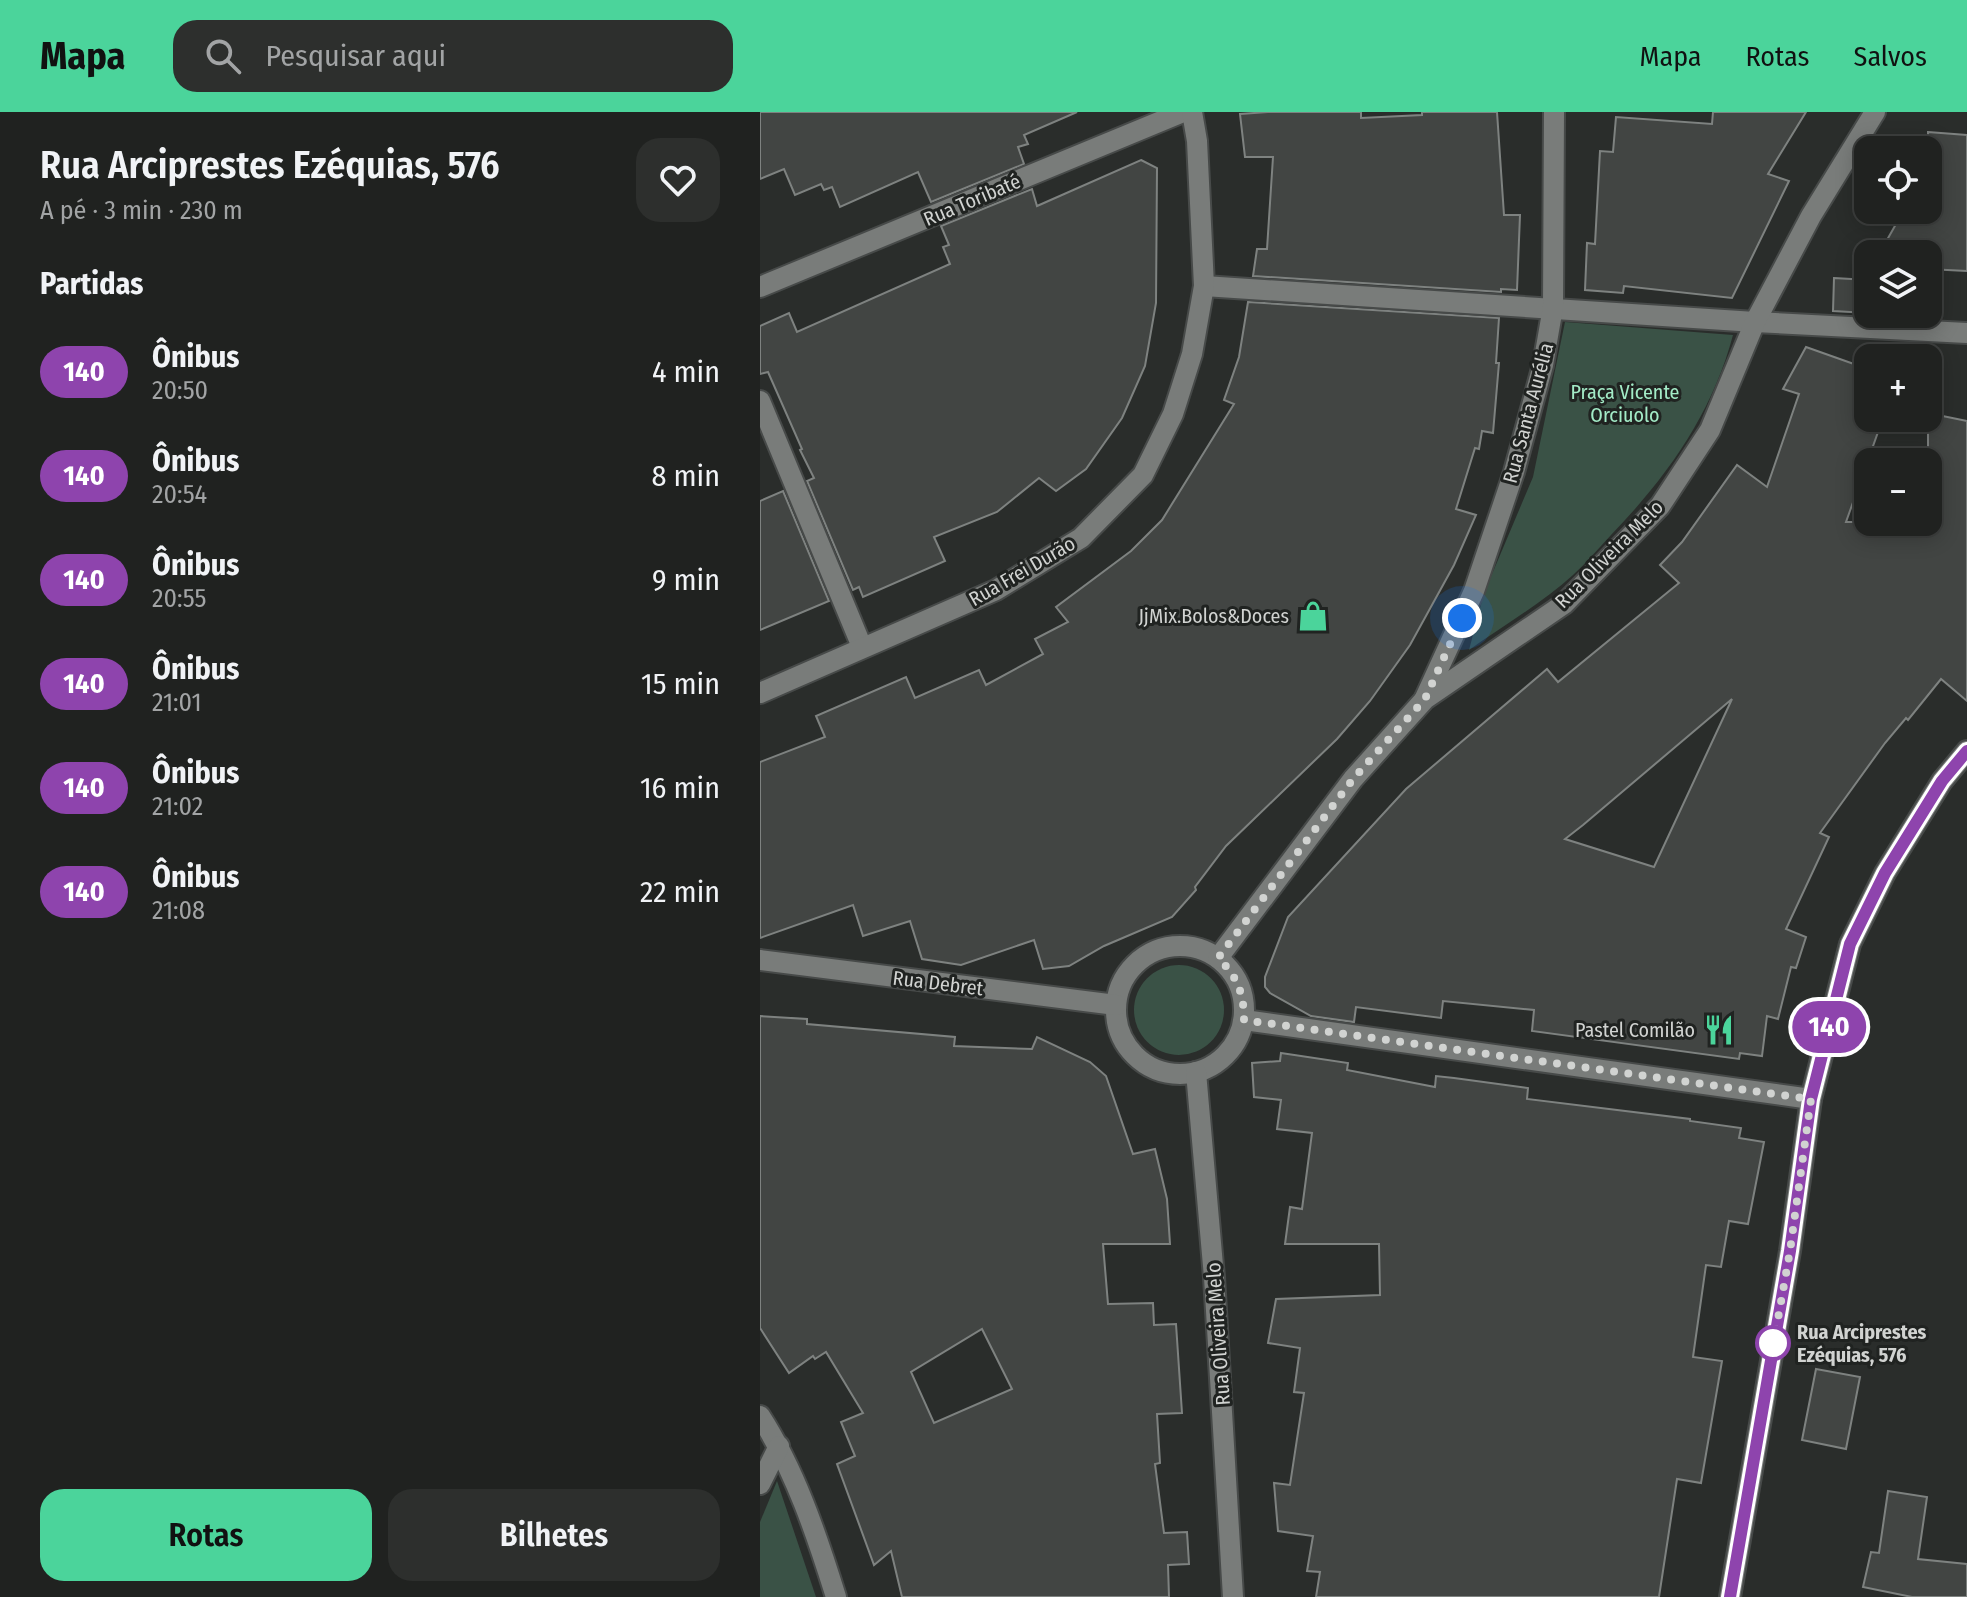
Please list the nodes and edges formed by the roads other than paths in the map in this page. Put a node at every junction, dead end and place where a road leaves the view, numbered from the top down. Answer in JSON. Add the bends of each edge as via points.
{"nodes":[{"id":1,"x":1183,"y":112,"type":"edge"},
{"id":2,"x":1192,"y":112,"type":"edge"},
{"id":3,"x":1554,"y":112,"type":"edge"},
{"id":4,"x":1875,"y":112,"type":"edge"},
{"id":5,"x":1204,"y":286,"type":"junction"},
{"id":6,"x":760,"y":287,"type":"edge"},
{"id":7,"x":1553,"y":307,"type":"junction"},
{"id":8,"x":1755,"y":322,"type":"junction"},
{"id":9,"x":1967,"y":333,"type":"edge"},
{"id":10,"x":760,"y":401,"type":"edge"},
{"id":11,"x":862,"y":647,"type":"junction"},
{"id":12,"x":760,"y":693,"type":"edge"},
{"id":13,"x":1425,"y":699,"type":"junction"},
{"id":14,"x":1967,"y":751,"type":"edge"},
{"id":15,"x":1218,"y":958,"type":"junction"},
{"id":16,"x":760,"y":960,"type":"edge"},
{"id":17,"x":1116,"y":1005,"type":"junction"},
{"id":18,"x":1244,"y":1020,"type":"junction"},
{"id":19,"x":1196,"y":1072,"type":"junction"},
{"id":20,"x":1811,"y":1099,"type":"junction"},
{"id":21,"x":760,"y":1416,"type":"edge"},
{"id":22,"x":779,"y":1446,"type":"junction"},
{"id":23,"x":760,"y":1484,"type":"edge"},
{"id":24,"x":836,"y":1597,"type":"edge"},
{"id":25,"x":1233,"y":1597,"type":"edge"},
{"id":26,"x":1730,"y":1597,"type":"edge"}],
"edges":[{"from":1,"to":6,"type":"street","name":"Rua Toribaté"},
{"from":2,"to":5,"type":"street","name":"Rua Frei Durão"},
{"from":3,"to":7,"type":"street","name":"Rua Santa Aurélia"},
{"from":4,"to":8,"type":"street","name":"Rua Oliveira Melo"},
{"from":5,"to":7,"type":"street"},
{"from":5,"to":11,"type":"street","name":"Rua Frei Durão","via":[[1192,354],[1173,414],[1143,475],[1081,538],[1008,583]]},
{"from":7,"to":8,"type":"street"},
{"from":7,"to":13,"type":"street","name":"Rua Santa Aurélia","via":[[1514,472],[1474,591]]},
{"from":8,"to":9,"type":"street"},
{"from":8,"to":13,"type":"street","name":"Rua Oliveira Melo","via":[[1710,430],[1660,506],[1564,604]]},
{"from":10,"to":11,"type":"street"},
{"from":11,"to":12,"type":"street","name":"Rua Frei Durão"},
{"from":13,"to":15,"type":"street","name":"Rua Oliveira Melo","via":[[1353,779]]},
{"from":14,"to":20,"type":"street","via":[[1893,860],[1850,944]]},
{"from":15,"to":17,"type":"street","via":[[1177,945],[1156,950],[1123,978]]},
{"from":15,"to":18,"type":"street","via":[[1240,985]]},
{"from":16,"to":17,"type":"street","name":"Rua Debret"},
{"from":17,"to":19,"type":"street","via":[[1122,1041],[1136,1058],[1175,1075]]},
{"from":18,"to":19,"type":"street","via":[[1228,1053]]},
{"from":18,"to":20,"type":"street"},
{"from":19,"to":25,"type":"street","name":"Rua Oliveira Melo"},
{"from":20,"to":26,"type":"street"},
{"from":21,"to":22,"type":"street"},
{"from":22,"to":23,"type":"street"},
{"from":22,"to":24,"type":"street"}]}
